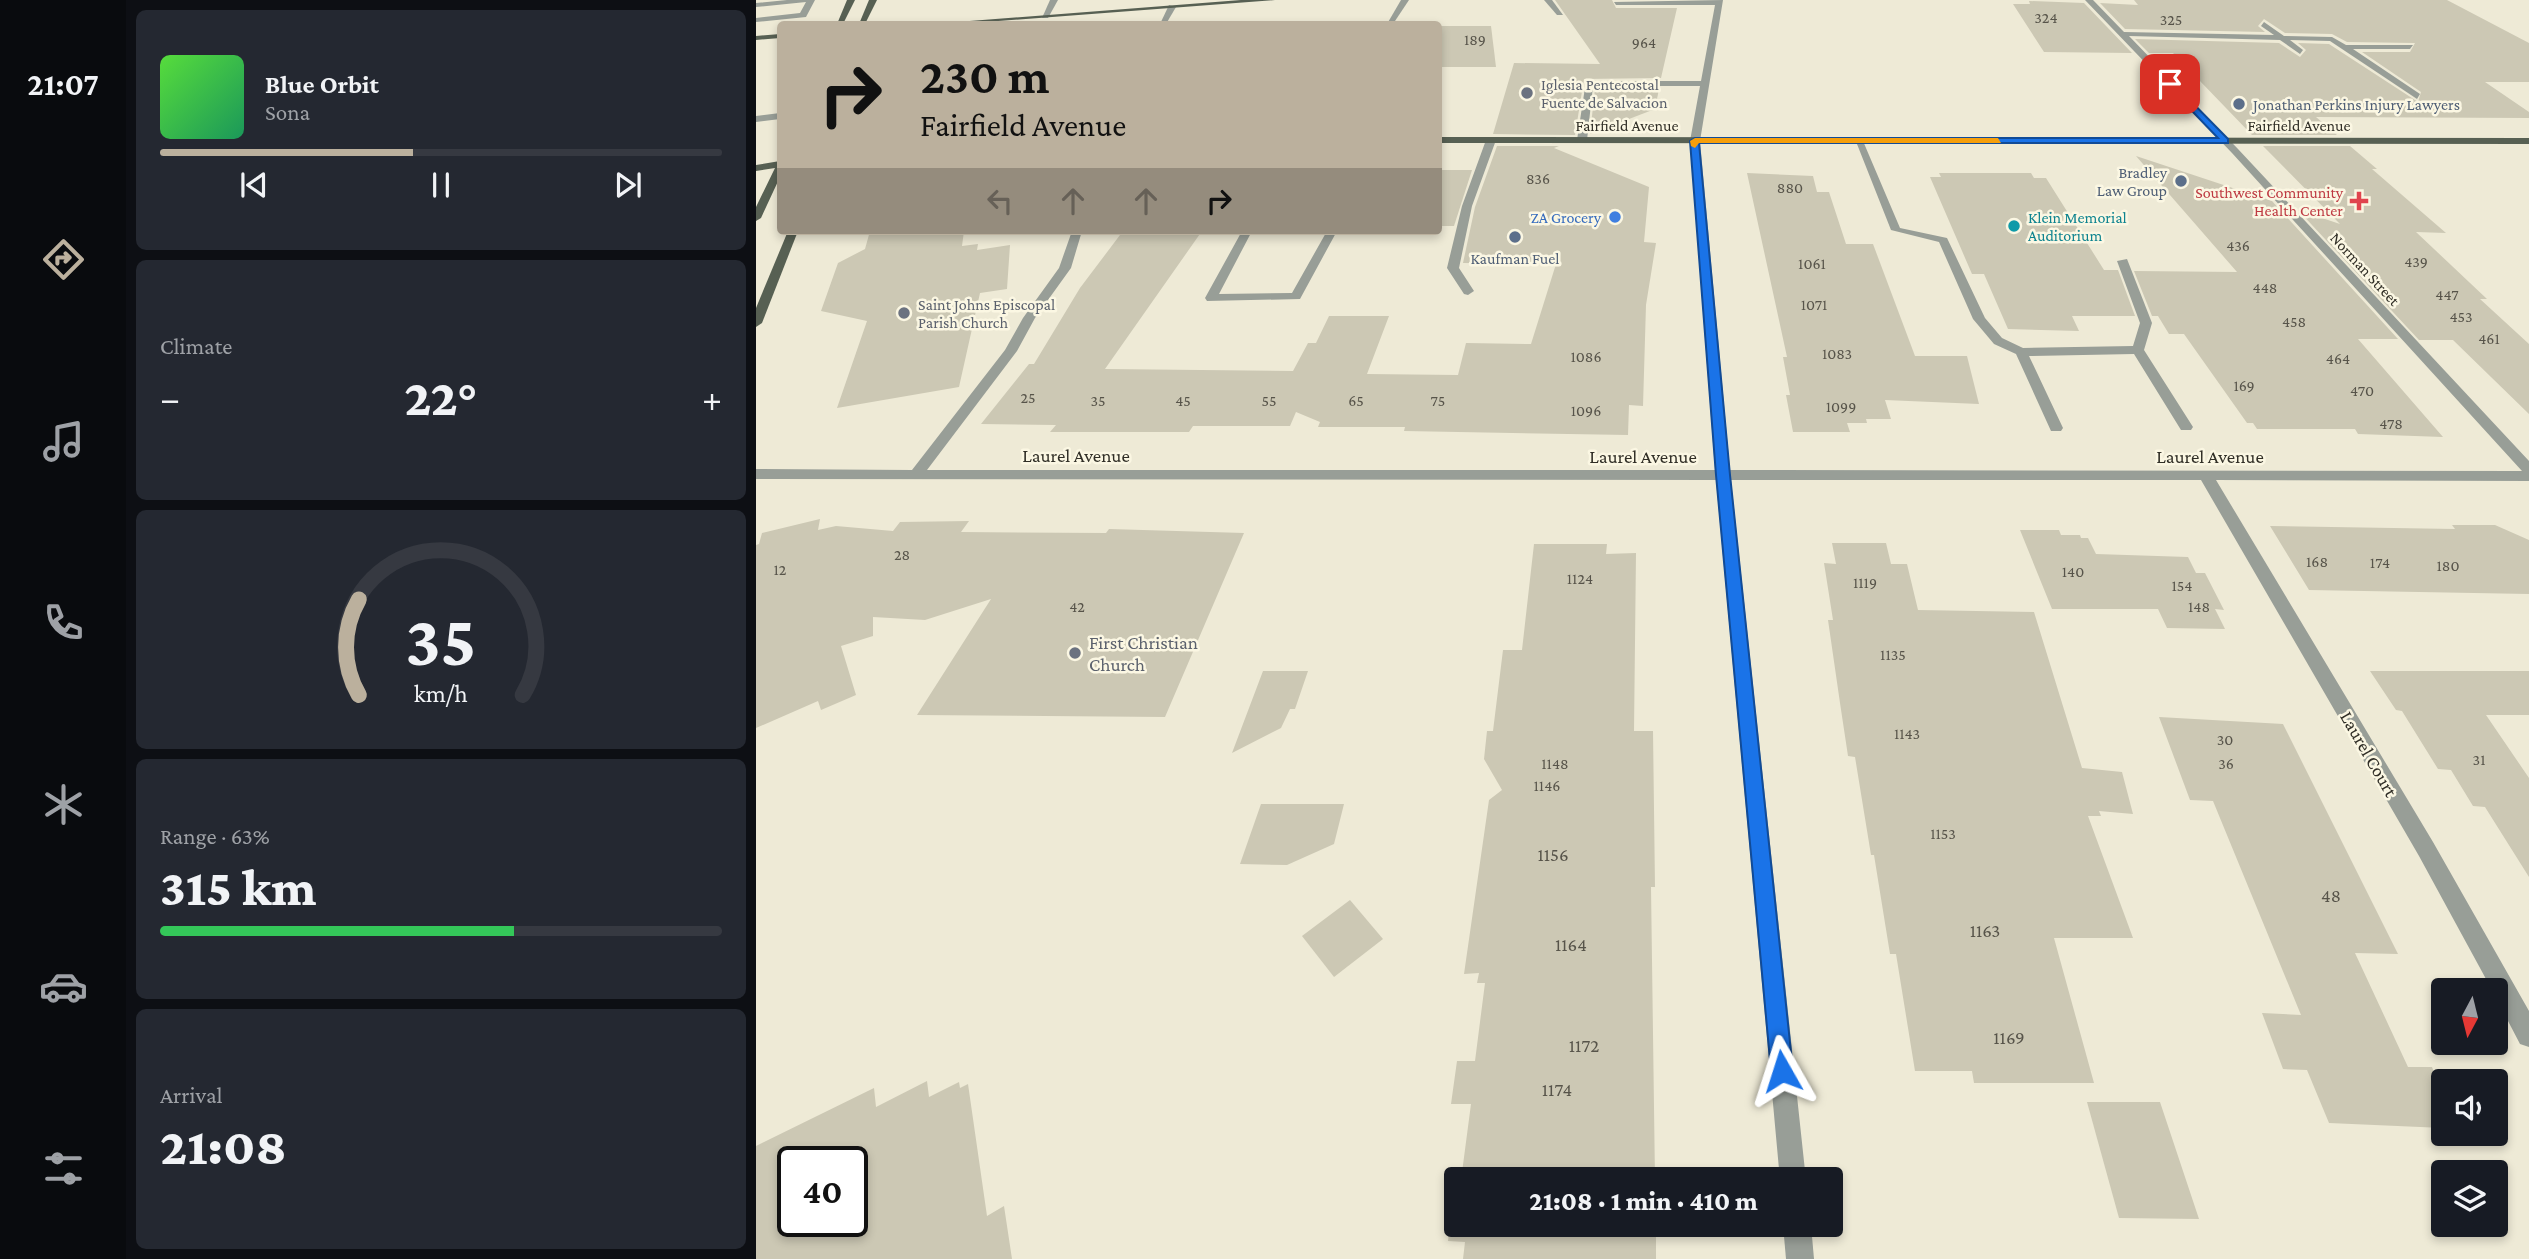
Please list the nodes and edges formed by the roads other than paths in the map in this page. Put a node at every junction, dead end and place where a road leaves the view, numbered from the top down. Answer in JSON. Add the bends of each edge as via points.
{"nodes":[{"id":1,"x":811,"y":0,"type":"edge"},
{"id":2,"x":851,"y":0,"type":"edge"},
{"id":3,"x":873,"y":0,"type":"edge"},
{"id":4,"x":1054,"y":0,"type":"edge"},
{"id":5,"x":1270,"y":0,"type":"edge"},
{"id":6,"x":1405,"y":0,"type":"edge"},
{"id":7,"x":1548,"y":0,"type":"edge"},
{"id":8,"x":2089,"y":0,"type":"edge"},
{"id":9,"x":1719,"y":1,"type":"edge"},
{"id":10,"x":1616,"y":3,"type":"dead end"},
{"id":11,"x":756,"y":5,"type":"edge"},
{"id":12,"x":1172,"y":7,"type":"junction"},
{"id":13,"x":1560,"y":13,"type":"dead end"},
{"id":14,"x":1045,"y":16,"type":"junction"},
{"id":15,"x":756,"y":20,"type":"edge"},
{"id":16,"x":841,"y":21,"type":"edge"},
{"id":17,"x":863,"y":21,"type":"edge"},
{"id":18,"x":1013,"y":21,"type":"edge"},
{"id":19,"x":1165,"y":21,"type":"edge"},
{"id":20,"x":1392,"y":21,"type":"edge"},
{"id":21,"x":2264,"y":24,"type":"dead end"},
{"id":22,"x":2323,"y":32,"type":"dead end"},
{"id":23,"x":2121,"y":34,"type":"junction"},
{"id":24,"x":777,"y":36,"type":"edge"},
{"id":25,"x":756,"y":38,"type":"edge"},
{"id":26,"x":2280,"y":38,"type":"junction"},
{"id":27,"x":2332,"y":39,"type":"junction"},
{"id":28,"x":2344,"y":47,"type":"junction"},
{"id":29,"x":2410,"y":47,"type":"dead end"},
{"id":30,"x":2301,"y":52,"type":"dead end"},
{"id":31,"x":1705,"y":85,"type":"junction"},
{"id":32,"x":2417,"y":96,"type":"dead end"},
{"id":33,"x":777,"y":116,"type":"edge"},
{"id":34,"x":756,"y":119,"type":"edge"},
{"id":35,"x":1442,"y":140,"type":"edge"},
{"id":36,"x":1491,"y":140,"type":"junction"},
{"id":37,"x":1582,"y":140,"type":"junction"},
{"id":38,"x":1695,"y":141,"type":"junction"},
{"id":39,"x":1858,"y":141,"type":"junction"},
{"id":40,"x":2225,"y":141,"type":"junction"},
{"id":41,"x":2529,"y":141,"type":"edge"},
{"id":42,"x":777,"y":166,"type":"edge"},
{"id":43,"x":756,"y":169,"type":"edge"},
{"id":44,"x":777,"y":172,"type":"edge"},
{"id":45,"x":756,"y":218,"type":"edge"},
{"id":46,"x":791,"y":235,"type":"edge"},
{"id":47,"x":1076,"y":235,"type":"edge"},
{"id":48,"x":1245,"y":235,"type":"edge"},
{"id":49,"x":1330,"y":235,"type":"edge"},
{"id":50,"x":2123,"y":261,"type":"dead end"},
{"id":51,"x":1468,"y":291,"type":"dead end"},
{"id":52,"x":762,"y":294,"type":"edge"},
{"id":53,"x":756,"y":323,"type":"edge"},
{"id":54,"x":2138,"y":350,"type":"junction"},
{"id":55,"x":2021,"y":352,"type":"junction"},
{"id":56,"x":2186,"y":427,"type":"dead end"},
{"id":57,"x":2056,"y":428,"type":"dead end"},
{"id":58,"x":2529,"y":470,"type":"edge"},
{"id":59,"x":756,"y":474,"type":"edge"},
{"id":60,"x":916,"y":474,"type":"junction"},
{"id":61,"x":1723,"y":475,"type":"junction"},
{"id":62,"x":2205,"y":475,"type":"junction"},
{"id":63,"x":2529,"y":476,"type":"edge"},
{"id":64,"x":2529,"y":1035,"type":"edge"},
{"id":65,"x":1792,"y":1167,"type":"edge"},
{"id":66,"x":1798,"y":1237,"type":"edge"},
{"id":67,"x":1800,"y":1259,"type":"edge"}],
"edges":[{"from":1,"to":11,"type":"street"},
{"from":1,"to":15,"type":"street","via":[[803,15]]},
{"from":2,"to":16,"type":"main road"},
{"from":3,"to":17,"type":"main road"},
{"from":4,"to":14,"type":"street"},
{"from":5,"to":12,"type":"main road"},
{"from":6,"to":20,"type":"street"},
{"from":7,"to":13,"type":"street"},
{"from":8,"to":23,"type":"street","name":"Norman Street"},
{"from":9,"to":10,"type":"street"},
{"from":9,"to":31,"type":"street"},
{"from":12,"to":14,"type":"main road"},
{"from":12,"to":19,"type":"street"},
{"from":14,"to":18,"type":"main road"},
{"from":21,"to":26,"type":"street"},
{"from":22,"to":27,"type":"street"},
{"from":23,"to":26,"type":"street"},
{"from":23,"to":40,"type":"street","name":"Norman Street"},
{"from":24,"to":25,"type":"main road"},
{"from":26,"to":27,"type":"street"},
{"from":26,"to":30,"type":"street"},
{"from":27,"to":28,"type":"street"},
{"from":28,"to":29,"type":"street"},
{"from":28,"to":32,"type":"street"},
{"from":31,"to":37,"type":"street","via":[[1589,83]]},
{"from":31,"to":38,"type":"street"},
{"from":33,"to":34,"type":"street"},
{"from":35,"to":36,"type":"main road","name":"Fairfield Avenue"},
{"from":36,"to":37,"type":"main road","name":"Fairfield Avenue"},
{"from":36,"to":51,"type":"street","via":[[1467,206],[1453,268]]},
{"from":37,"to":38,"type":"main road","name":"Fairfield Avenue"},
{"from":38,"to":39,"type":"main road","name":"Fairfield Avenue"},
{"from":38,"to":61,"type":"street"},
{"from":39,"to":40,"type":"main road","name":"Fairfield Avenue"},
{"from":39,"to":55,"type":"street","via":[[1896,230],[1943,240],[1979,319],[1998,341]]},
{"from":40,"to":41,"type":"main road","name":"Fairfield Avenue"},
{"from":40,"to":58,"type":"street","name":"Norman Street"},
{"from":42,"to":43,"type":"main road"},
{"from":44,"to":45,"type":"main road"},
{"from":46,"to":52,"type":"main road"},
{"from":47,"to":60,"type":"street","via":[[1065,268],[1010,351]]},
{"from":48,"to":49,"type":"street","via":[[1211,298],[1296,296]]},
{"from":50,"to":54,"type":"street","via":[[2146,323]]},
{"from":52,"to":53,"type":"main road"},
{"from":54,"to":55,"type":"street"},
{"from":54,"to":56,"type":"street"},
{"from":55,"to":57,"type":"street"},
{"from":59,"to":60,"type":"street","name":"Laurel Avenue"},
{"from":60,"to":61,"type":"street","name":"Laurel Avenue"},
{"from":61,"to":62,"type":"street","name":"Laurel Avenue"},
{"from":61,"to":65,"type":"street"},
{"from":62,"to":63,"type":"street","name":"Laurel Avenue"},
{"from":62,"to":64,"type":"street","name":"Laurel Court","via":[[2426,849]]},
{"from":66,"to":67,"type":"street"}]}
